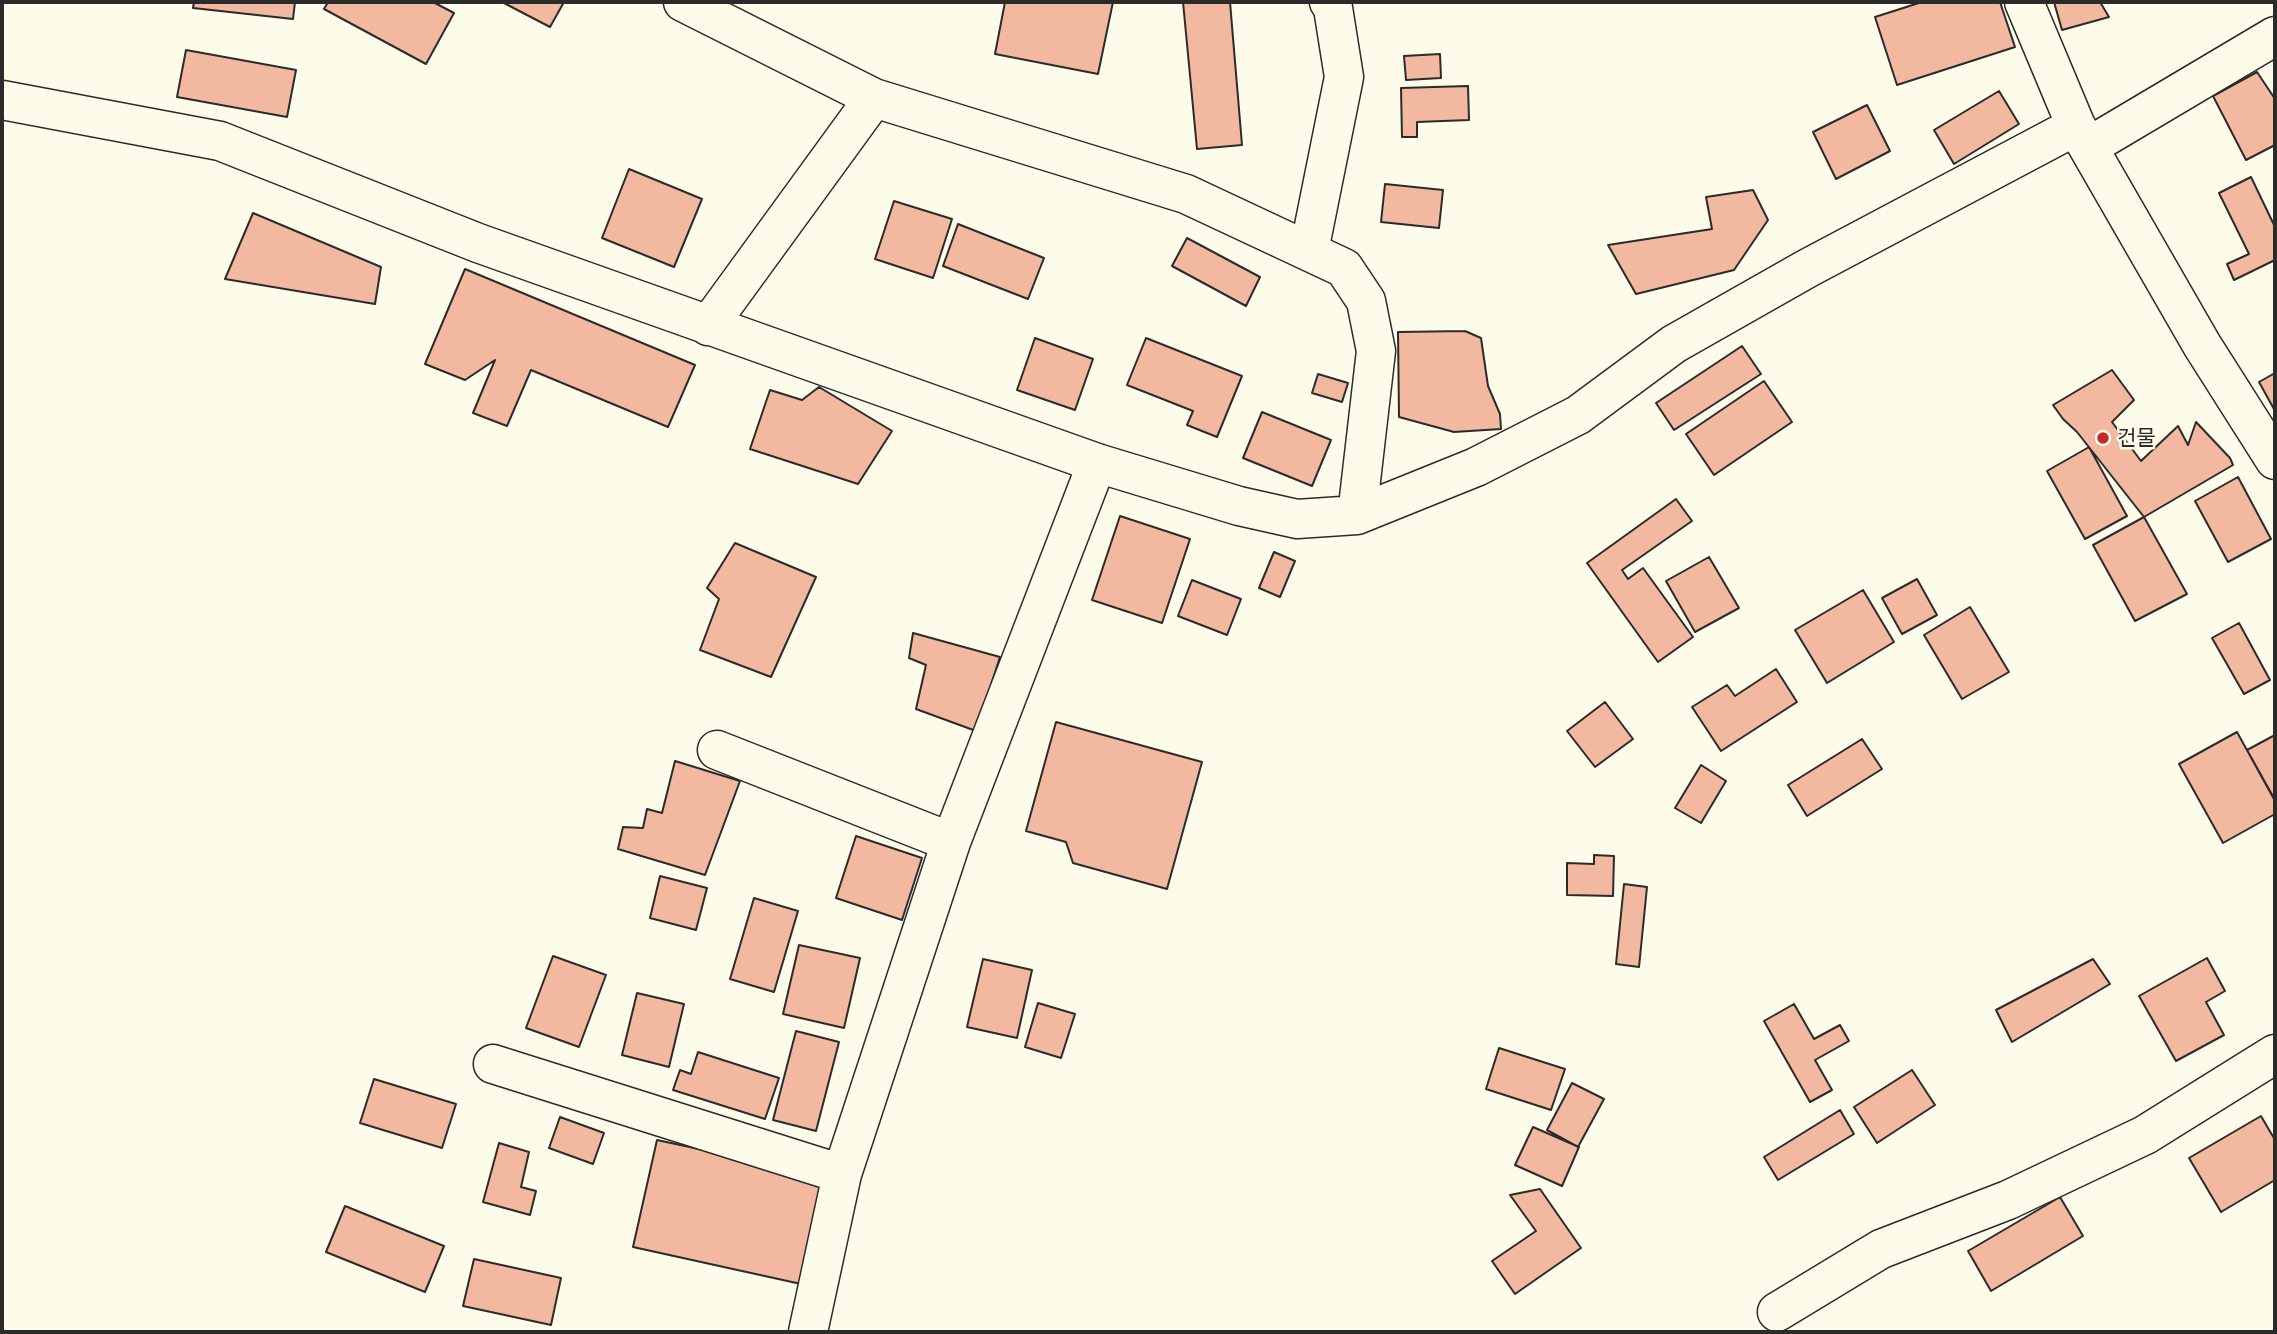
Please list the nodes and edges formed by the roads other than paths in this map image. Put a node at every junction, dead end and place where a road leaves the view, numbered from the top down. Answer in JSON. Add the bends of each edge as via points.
{"nodes":[{"id":1,"x":683,"y":2,"type":"edge"},
{"id":2,"x":1329,"y":2,"type":"edge"},
{"id":3,"x":2024,"y":2,"type":"edge"},
{"id":4,"x":2275,"y":36,"type":"edge"},
{"id":5,"x":874,"y":98,"type":"junction"},
{"id":6,"x":2,"y":100,"type":"edge"},
{"id":7,"x":2082,"y":137,"type":"junction"},
{"id":8,"x":1309,"y":251,"type":"junction"},
{"id":9,"x":708,"y":326,"type":"junction"},
{"id":10,"x":2275,"y":460,"type":"edge"},
{"id":11,"x":1097,"y":463,"type":"junction"},
{"id":12,"x":1357,"y":515,"type":"junction"},
{"id":13,"x":717,"y":750,"type":"dead end"},
{"id":14,"x":951,"y":842,"type":"junction"},
{"id":15,"x":2275,"y":1055,"type":"edge"},
{"id":16,"x":493,"y":1064,"type":"dead end"},
{"id":17,"x":842,"y":1174,"type":"junction"},
{"id":18,"x":1777,"y":1312,"type":"dead end"},
{"id":19,"x":808,"y":1332,"type":"edge"}],
"edges":[{"from":1,"to":5,"type":"street"},
{"from":2,"to":8,"type":"street","via":[[1344,76]]},
{"from":3,"to":7,"type":"street"},
{"from":4,"to":7,"type":"street"},
{"from":5,"to":8,"type":"street","via":[[1186,194]]},
{"from":5,"to":9,"type":"street"},
{"from":6,"to":9,"type":"street","via":[[220,141],[478,243]]},
{"from":7,"to":10,"type":"street","via":[[2202,345]]},
{"from":7,"to":12,"type":"street","via":[[1808,268],[1674,344],[1577,415],[1476,467]]},
{"from":8,"to":12,"type":"street","via":[[1344,268],[1366,301],[1376,351]]},
{"from":9,"to":11,"type":"street"},
{"from":11,"to":12,"type":"street","via":[[1297,519]]},
{"from":11,"to":14,"type":"street"},
{"from":13,"to":14,"type":"street"},
{"from":14,"to":17,"type":"street"},
{"from":15,"to":18,"type":"street","via":[[2145,1135],[2008,1200],[1881,1249]]},
{"from":16,"to":17,"type":"street"},
{"from":17,"to":19,"type":"street"}]}
